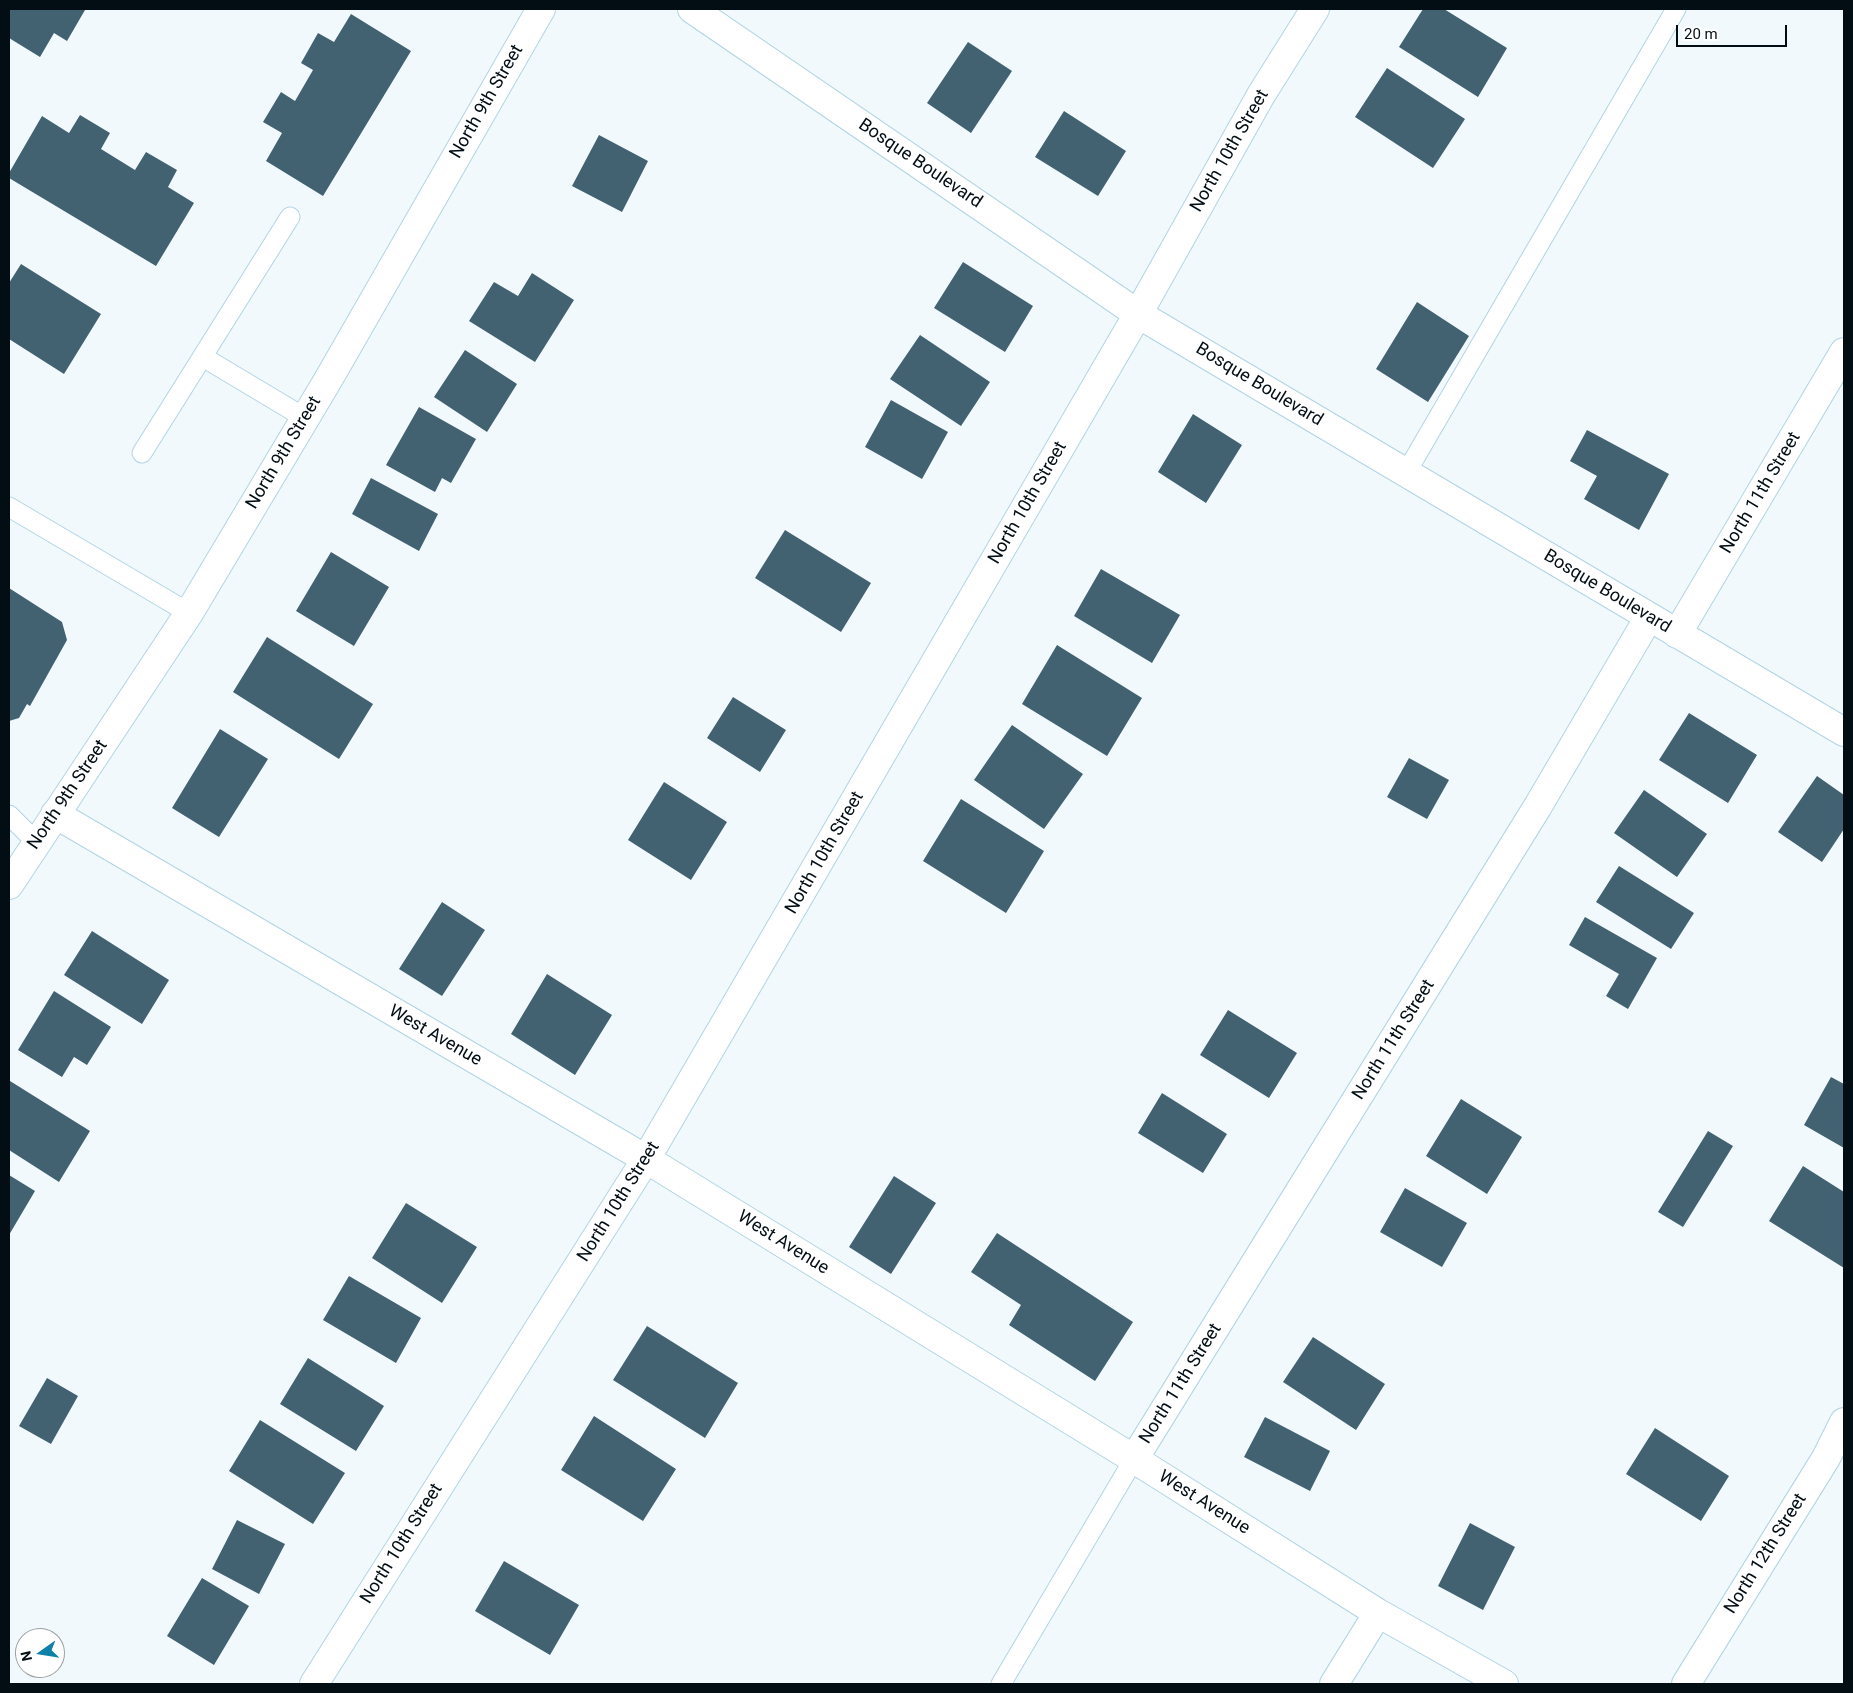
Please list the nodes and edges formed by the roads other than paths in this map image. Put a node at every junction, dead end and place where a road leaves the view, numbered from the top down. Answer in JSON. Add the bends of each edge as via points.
{"nodes":[{"id":1,"x":541,"y":9,"type":"edge"},
{"id":2,"x":692,"y":9,"type":"edge"},
{"id":3,"x":1315,"y":9,"type":"edge"},
{"id":4,"x":1676,"y":9,"type":"edge"},
{"id":5,"x":290,"y":217,"type":"dead end"},
{"id":6,"x":1138,"y":314,"type":"junction"},
{"id":7,"x":1844,"y":352,"type":"edge"},
{"id":8,"x":202,"y":357,"type":"junction"},
{"id":9,"x":305,"y":418,"type":"junction"},
{"id":10,"x":142,"y":453,"type":"dead end"},
{"id":11,"x":1406,"y":473,"type":"junction"},
{"id":12,"x":9,"y":507,"type":"edge"},
{"id":13,"x":189,"y":614,"type":"junction"},
{"id":14,"x":1649,"y":617,"type":"junction"},
{"id":15,"x":1677,"y":634,"type":"junction"},
{"id":16,"x":1844,"y":732,"type":"edge"},
{"id":17,"x":55,"y":814,"type":"junction"},
{"id":18,"x":9,"y":815,"type":"edge"},
{"id":19,"x":36,"y":842,"type":"junction"},
{"id":20,"x":9,"y":885,"type":"edge"},
{"id":21,"x":646,"y":1159,"type":"junction"},
{"id":22,"x":1844,"y":1422,"type":"edge"},
{"id":23,"x":1134,"y":1459,"type":"junction"},
{"id":24,"x":1378,"y":1613,"type":"junction"},
{"id":25,"x":314,"y":1684,"type":"edge"},
{"id":26,"x":1001,"y":1684,"type":"edge"},
{"id":27,"x":1334,"y":1684,"type":"edge"},
{"id":28,"x":1504,"y":1684,"type":"edge"},
{"id":29,"x":1686,"y":1684,"type":"edge"}],
"edges":[{"from":1,"to":9,"type":"street","name":"North 9th Street"},
{"from":2,"to":6,"type":"street","name":"Bosque Boulevard"},
{"from":3,"to":6,"type":"street","name":"North 10th Street","via":[[1261,95]]},
{"from":4,"to":11,"type":"lane"},
{"from":5,"to":8,"type":"lane"},
{"from":6,"to":11,"type":"street","name":"Bosque Boulevard"},
{"from":6,"to":21,"type":"street","name":"North 10th Street"},
{"from":7,"to":15,"type":"street","name":"North 11th Street"},
{"from":8,"to":9,"type":"lane"},
{"from":8,"to":10,"type":"lane"},
{"from":9,"to":13,"type":"street","name":"North 9th Street"},
{"from":11,"to":14,"type":"street","name":"Bosque Boulevard"},
{"from":12,"to":13,"type":"lane"},
{"from":13,"to":17,"type":"street","name":"North 9th Street"},
{"from":14,"to":15,"type":"street","name":"Bosque Boulevard"},
{"from":14,"to":23,"type":"street","name":"North 11th Street","via":[[1538,806]]},
{"from":15,"to":16,"type":"street","name":"Bosque Boulevard"},
{"from":17,"to":19,"type":"street","name":"North 9th Street"},
{"from":17,"to":21,"type":"street","name":"West Avenue"},
{"from":18,"to":19,"type":"lane"},
{"from":19,"to":20,"type":"street","name":"North 9th Street"},
{"from":21,"to":23,"type":"street","name":"West Avenue"},
{"from":21,"to":25,"type":"street","name":"North 10th Street"},
{"from":22,"to":29,"type":"street","name":"North 12th Street","via":[[1826,1458]]},
{"from":23,"to":24,"type":"street","name":"West Avenue"},
{"from":23,"to":26,"type":"lane"},
{"from":24,"to":27,"type":"street"},
{"from":24,"to":28,"type":"street","name":"West Avenue"}]}
